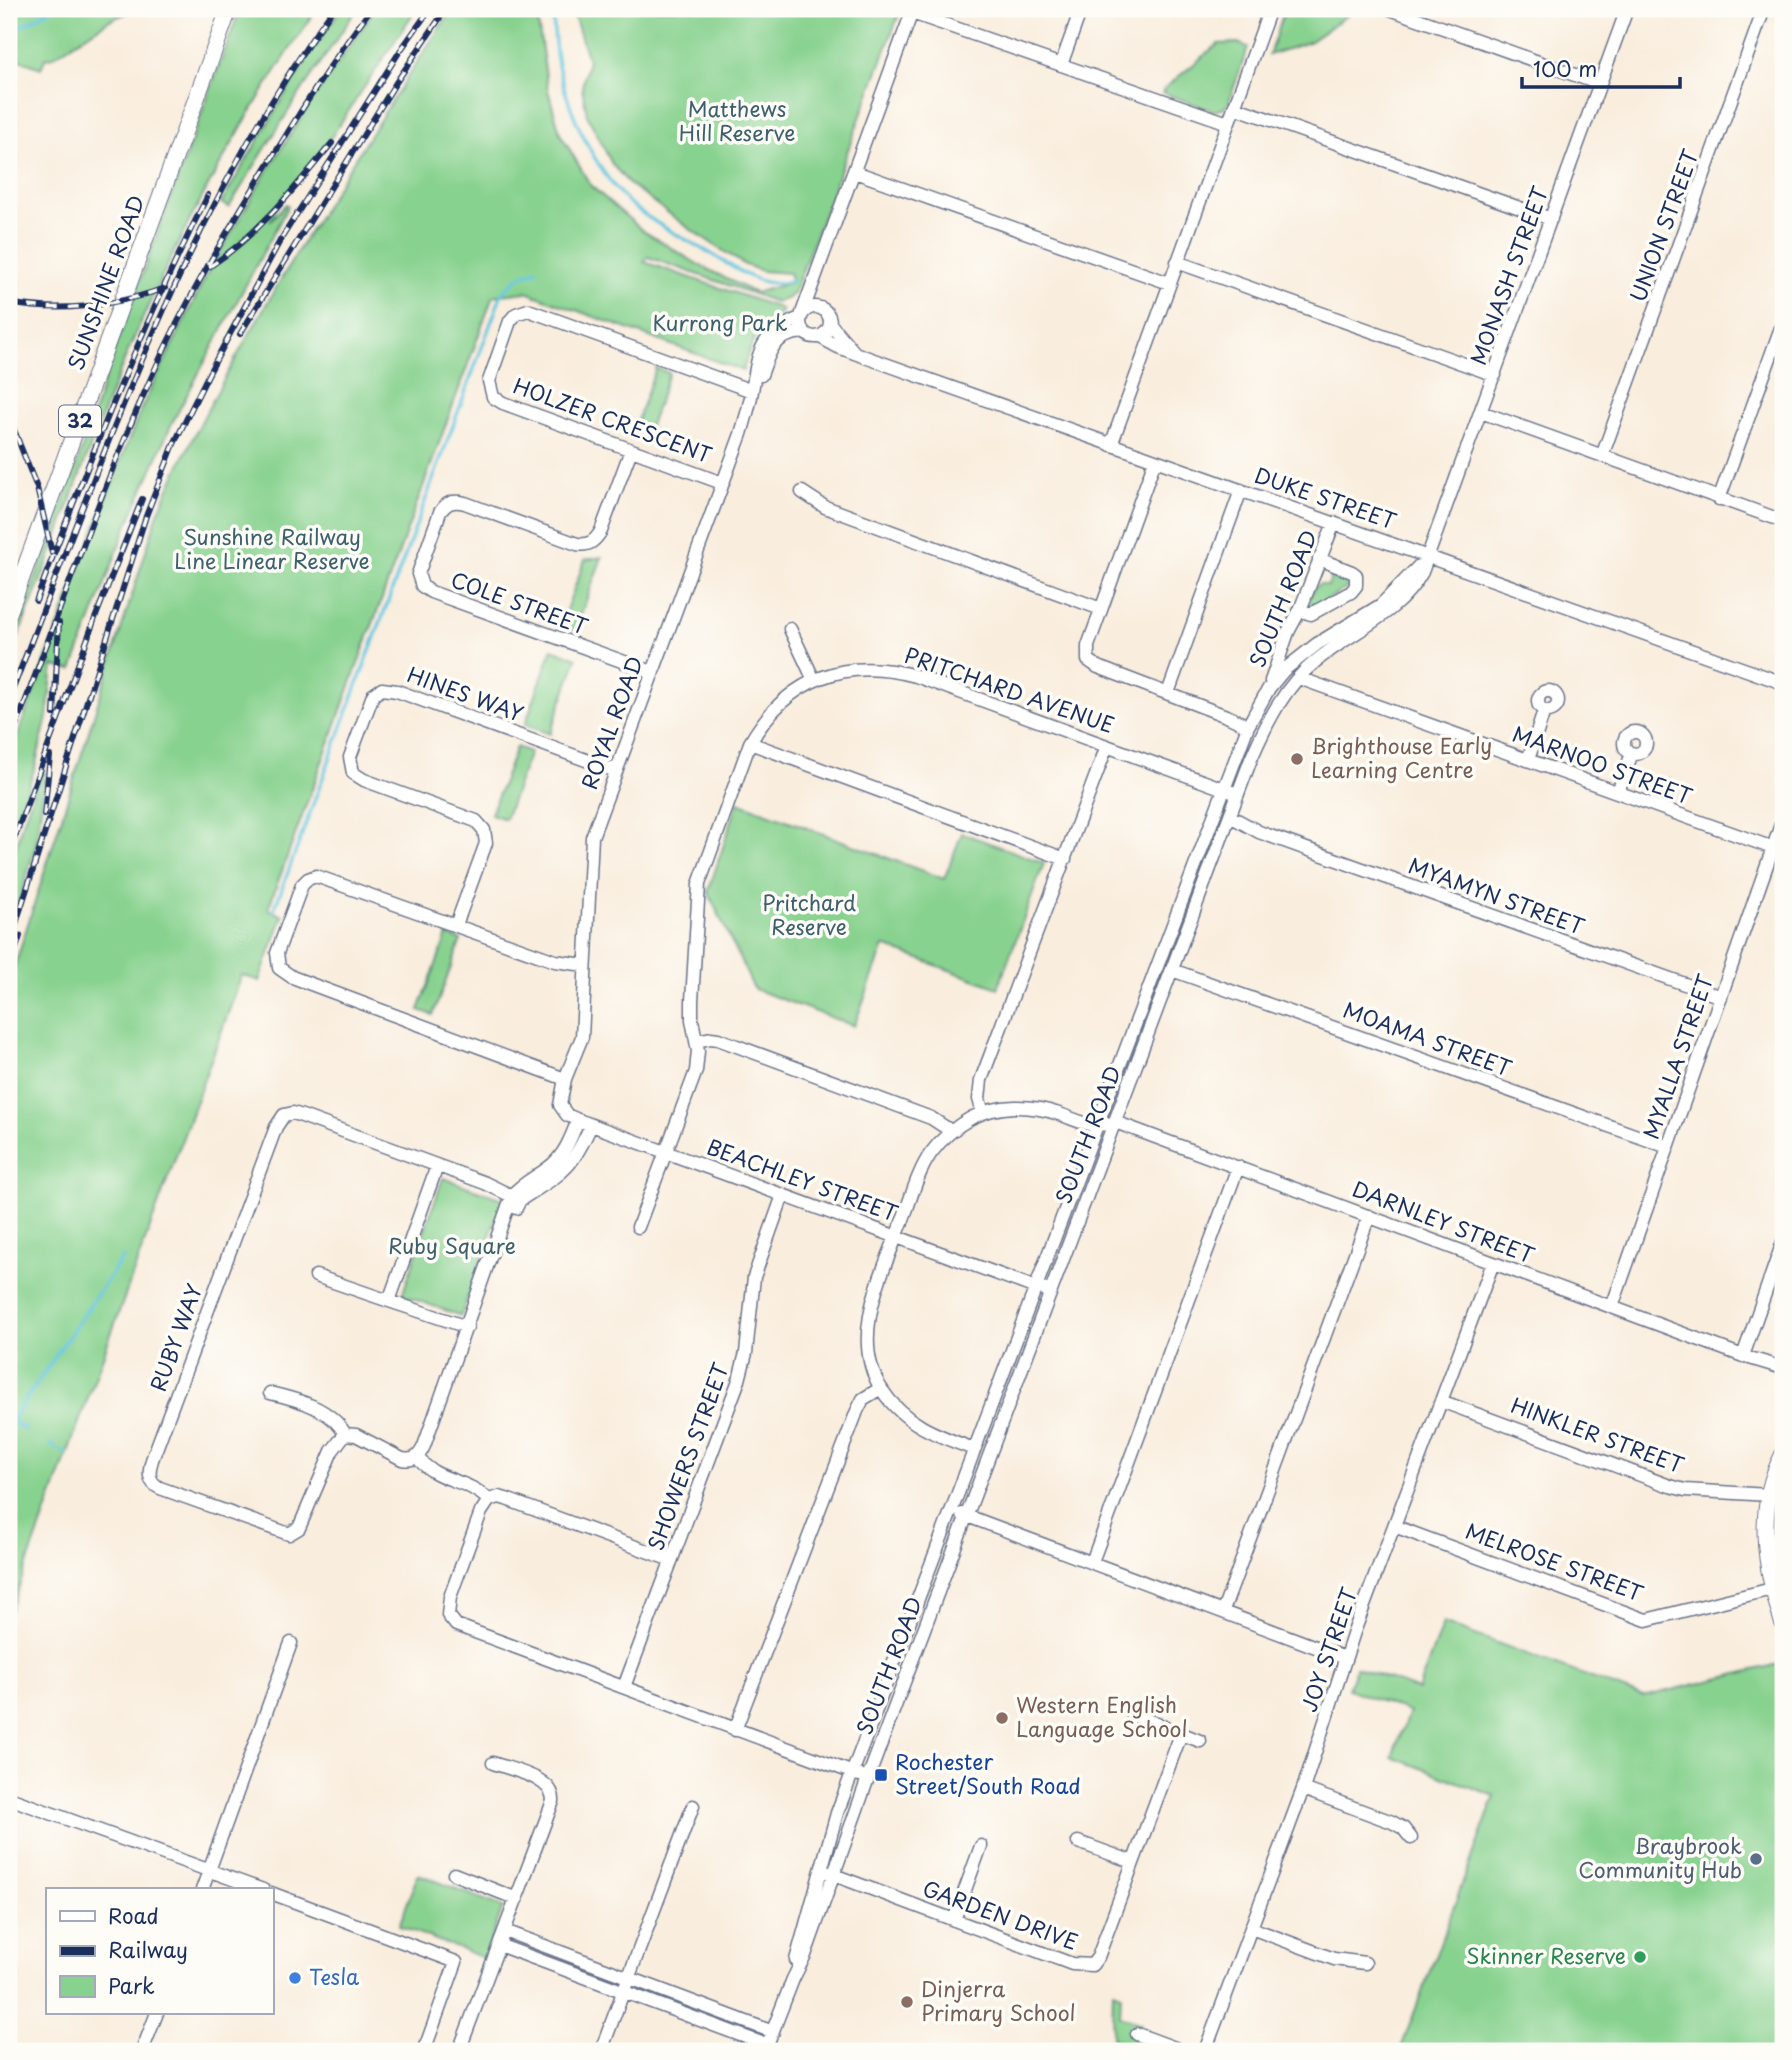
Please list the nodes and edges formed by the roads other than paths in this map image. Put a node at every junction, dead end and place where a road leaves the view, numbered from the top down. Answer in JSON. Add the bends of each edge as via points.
{"nodes":[{"id":1,"x":229,"y":9,"type":"edge"},
{"id":2,"x":1081,"y":9,"type":"edge"},
{"id":3,"x":1270,"y":9,"type":"edge"},
{"id":4,"x":1390,"y":9,"type":"edge"},
{"id":5,"x":1627,"y":9,"type":"edge"},
{"id":6,"x":1764,"y":9,"type":"edge"},
{"id":7,"x":913,"y":11,"type":"edge"},
{"id":8,"x":1061,"y":65,"type":"junction"},
{"id":9,"x":1600,"y":84,"type":"junction"},
{"id":10,"x":1234,"y":107,"type":"junction"},
{"id":11,"x":1228,"y":123,"type":"junction"},
{"id":12,"x":855,"y":172,"type":"junction"},
{"id":13,"x":1551,"y":219,"type":"junction"},
{"id":14,"x":1177,"y":262,"type":"junction"},
{"id":15,"x":817,"y":276,"type":"junction"},
{"id":16,"x":1169,"y":282,"type":"junction"},
{"id":17,"x":822,"y":307,"type":"junction"},
{"id":18,"x":801,"y":315,"type":"junction"},
{"id":19,"x":1783,"y":321,"type":"edge"},
{"id":20,"x":831,"y":325,"type":"junction"},
{"id":21,"x":803,"y":332,"type":"junction"},
{"id":22,"x":820,"y":337,"type":"junction"},
{"id":23,"x":854,"y":352,"type":"junction"},
{"id":24,"x":1495,"y":375,"type":"junction"},
{"id":25,"x":752,"y":391,"type":"junction"},
{"id":26,"x":1481,"y":412,"type":"junction"},
{"id":27,"x":1111,"y":445,"type":"junction"},
{"id":28,"x":631,"y":450,"type":"junction"},
{"id":29,"x":1602,"y":456,"type":"junction"},
{"id":30,"x":1155,"y":460,"type":"junction"},
{"id":31,"x":722,"y":483,"type":"junction"},
{"id":32,"x":1241,"y":490,"type":"junction"},
{"id":33,"x":802,"y":492,"type":"dead end"},
{"id":34,"x":1719,"y":499,"type":"junction"},
{"id":35,"x":1783,"y":522,"type":"edge"},
{"id":36,"x":1334,"y":523,"type":"junction"},
{"id":37,"x":1428,"y":555,"type":"junction"},
{"id":38,"x":1319,"y":559,"type":"junction"},
{"id":39,"x":1101,"y":609,"type":"junction"},
{"id":40,"x":1300,"y":610,"type":"junction"},
{"id":41,"x":9,"y":612,"type":"edge"},
{"id":42,"x":790,"y":629,"type":"dead end"},
{"id":43,"x":652,"y":673,"type":"junction"},
{"id":44,"x":1299,"y":678,"type":"junction"},
{"id":45,"x":814,"y":680,"type":"junction"},
{"id":46,"x":1783,"y":683,"type":"edge"},
{"id":47,"x":1269,"y":688,"type":"junction"},
{"id":48,"x":1168,"y":694,"type":"junction"},
{"id":49,"x":1544,"y":710,"type":"dead end"},
{"id":50,"x":1248,"y":726,"type":"junction"},
{"id":51,"x":750,"y":743,"type":"junction"},
{"id":52,"x":1107,"y":746,"type":"junction"},
{"id":53,"x":1632,"y":753,"type":"dead end"},
{"id":54,"x":1528,"y":760,"type":"junction"},
{"id":55,"x":615,"y":771,"type":"junction"},
{"id":56,"x":1224,"y":789,"type":"junction"},
{"id":57,"x":1618,"y":792,"type":"junction"},
{"id":58,"x":1239,"y":794,"type":"junction"},
{"id":59,"x":1230,"y":817,"type":"junction"},
{"id":60,"x":1783,"y":819,"type":"edge"},
{"id":61,"x":1224,"y":832,"type":"junction"},
{"id":62,"x":1259,"y":832,"type":"junction"},
{"id":63,"x":1773,"y":848,"type":"junction"},
{"id":64,"x":1065,"y":859,"type":"junction"},
{"id":65,"x":456,"y":925,"type":"junction"},
{"id":66,"x":585,"y":965,"type":"junction"},
{"id":67,"x":1172,"y":970,"type":"junction"},
{"id":68,"x":1721,"y":997,"type":"junction"},
{"id":69,"x":697,"y":1041,"type":"junction"},
{"id":70,"x":565,"y":1079,"type":"junction"},
{"id":71,"x":560,"y":1105,"type":"joint"},
{"id":72,"x":983,"y":1113,"type":"junction"},
{"id":73,"x":578,"y":1120,"type":"junction"},
{"id":74,"x":1115,"y":1122,"type":"junction"},
{"id":75,"x":591,"y":1125,"type":"junction"},
{"id":76,"x":1096,"y":1127,"type":"junction"},
{"id":77,"x":951,"y":1131,"type":"junction"},
{"id":78,"x":1668,"y":1147,"type":"junction"},
{"id":79,"x":666,"y":1152,"type":"junction"},
{"id":80,"x":437,"y":1166,"type":"junction"},
{"id":81,"x":1238,"y":1167,"type":"junction"},
{"id":82,"x":554,"y":1172,"type":"junction"},
{"id":83,"x":783,"y":1195,"type":"junction"},
{"id":84,"x":516,"y":1198,"type":"junction"},
{"id":85,"x":1369,"y":1216,"type":"junction"},
{"id":86,"x":638,"y":1227,"type":"dead end"},
{"id":87,"x":897,"y":1237,"type":"junction"},
{"id":88,"x":1783,"y":1242,"type":"edge"},
{"id":89,"x":1493,"y":1263,"type":"junction"},
{"id":90,"x":316,"y":1276,"type":"dead end"},
{"id":91,"x":1036,"y":1288,"type":"junction"},
{"id":92,"x":1051,"y":1290,"type":"junction"},
{"id":93,"x":390,"y":1301,"type":"junction"},
{"id":94,"x":1612,"y":1307,"type":"junction"},
{"id":95,"x":467,"y":1327,"type":"junction"},
{"id":96,"x":1743,"y":1356,"type":"junction"},
{"id":97,"x":1758,"y":1362,"type":"junction"},
{"id":98,"x":1783,"y":1368,"type":"edge"},
{"id":99,"x":1783,"y":1375,"type":"edge"},
{"id":100,"x":881,"y":1388,"type":"junction"},
{"id":101,"x":270,"y":1393,"type":"dead end"},
{"id":102,"x":1441,"y":1401,"type":"junction"},
{"id":103,"x":345,"y":1434,"type":"junction"},
{"id":104,"x":974,"y":1449,"type":"junction"},
{"id":105,"x":1783,"y":1455,"type":"edge"},
{"id":106,"x":417,"y":1457,"type":"junction"},
{"id":107,"x":1776,"y":1497,"type":"edge"},
{"id":108,"x":489,"y":1500,"type":"junction"},
{"id":109,"x":951,"y":1510,"type":"junction"},
{"id":110,"x":967,"y":1515,"type":"junction"},
{"id":111,"x":1394,"y":1526,"type":"junction"},
{"id":112,"x":671,"y":1560,"type":"junction"},
{"id":113,"x":1092,"y":1562,"type":"junction"},
{"id":114,"x":1778,"y":1588,"type":"edge"},
{"id":115,"x":1223,"y":1611,"type":"junction"},
{"id":116,"x":1783,"y":1623,"type":"edge"},
{"id":117,"x":292,"y":1643,"type":"dead end"},
{"id":118,"x":1345,"y":1658,"type":"junction"},
{"id":119,"x":624,"y":1687,"type":"junction"},
{"id":120,"x":1132,"y":1714,"type":"dead end"},
{"id":121,"x":735,"y":1730,"type":"junction"},
{"id":122,"x":1181,"y":1734,"type":"junction"},
{"id":123,"x":1200,"y":1741,"type":"dead end"},
{"id":124,"x":493,"y":1763,"type":"dead end"},
{"id":125,"x":852,"y":1772,"type":"junction"},
{"id":126,"x":867,"y":1778,"type":"junction"},
{"id":127,"x":1303,"y":1789,"type":"junction"},
{"id":128,"x":9,"y":1798,"type":"edge"},
{"id":129,"x":693,"y":1806,"type":"dead end"},
{"id":130,"x":1411,"y":1838,"type":"dead end"},
{"id":131,"x":1078,"y":1842,"type":"dead end"},
{"id":132,"x":981,"y":1846,"type":"dead end"},
{"id":133,"x":1133,"y":1862,"type":"junction"},
{"id":134,"x":820,"y":1870,"type":"junction"},
{"id":135,"x":209,"y":1871,"type":"junction"},
{"id":136,"x":454,"y":1874,"type":"dead end"},
{"id":137,"x":833,"y":1875,"type":"junction"},
{"id":138,"x":203,"y":1888,"type":"edge"},
{"id":139,"x":257,"y":1888,"type":"edge"},
{"id":140,"x":273,"y":1894,"type":"edge"},
{"id":141,"x":517,"y":1899,"type":"junction"},
{"id":142,"x":954,"y":1920,"type":"junction"},
{"id":143,"x":1251,"y":1928,"type":"junction"},
{"id":144,"x":505,"y":1931,"type":"junction"},
{"id":145,"x":499,"y":1945,"type":"junction"},
{"id":146,"x":1365,"y":1963,"type":"dead end"},
{"id":147,"x":629,"y":1978,"type":"junction"},
{"id":148,"x":793,"y":1979,"type":"junction"},
{"id":149,"x":624,"y":1991,"type":"junction"},
{"id":150,"x":157,"y":2014,"type":"edge"},
{"id":151,"x":773,"y":2032,"type":"junction"},
{"id":152,"x":1137,"y":2034,"type":"dead end"},
{"id":153,"x":766,"y":2048,"type":"edge"},
{"id":154,"x":142,"y":2051,"type":"edge"},
{"id":155,"x":424,"y":2051,"type":"edge"},
{"id":156,"x":459,"y":2051,"type":"edge"},
{"id":157,"x":601,"y":2051,"type":"edge"},
{"id":158,"x":1182,"y":2051,"type":"edge"},
{"id":159,"x":1205,"y":2051,"type":"edge"}],
"edges":[{"from":1,"to":41,"type":"main road","name":"SUNSHINE ROAD","number":"32"},
{"from":2,"to":8,"type":"street"},
{"from":3,"to":10,"type":"street"},
{"from":4,"to":9,"type":"street"},
{"from":5,"to":9,"type":"street","name":"MONASH STREET"},
{"from":6,"to":29,"type":"street","name":"UNION STREET"},
{"from":7,"to":8,"type":"street"},
{"from":7,"to":12,"type":"street"},
{"from":8,"to":11,"type":"street"},
{"from":9,"to":13,"type":"street","name":"MONASH STREET"},
{"from":10,"to":11,"type":"street"},
{"from":10,"to":13,"type":"street"},
{"from":11,"to":14,"type":"street"},
{"from":12,"to":15,"type":"street"},
{"from":12,"to":16,"type":"street"},
{"from":13,"to":24,"type":"street","name":"MONASH STREET"},
{"from":14,"to":16,"type":"street"},
{"from":14,"to":24,"type":"street"},
{"from":15,"to":17,"type":"street","via":[[815,286]]},
{"from":15,"to":18,"type":"street"},
{"from":16,"to":27,"type":"street"},
{"from":17,"to":18,"type":"street","via":[[811,307]]},
{"from":17,"to":20,"type":"street"},
{"from":18,"to":21,"type":"street"},
{"from":18,"to":25,"type":"street","name":"ROYAL ROAD","via":[[766,339]]},
{"from":19,"to":34,"type":"street"},
{"from":20,"to":22,"type":"street"},
{"from":20,"to":23,"type":"street","name":"DUKE STREET"},
{"from":21,"to":22,"type":"street"},
{"from":21,"to":25,"type":"street","name":"ROYAL ROAD","via":[[783,336],[774,344]]},
{"from":22,"to":23,"type":"street","name":"DUKE STREET"},
{"from":23,"to":27,"type":"street","name":"DUKE STREET"},
{"from":24,"to":26,"type":"street","name":"MONASH STREET"},
{"from":25,"to":28,"type":"street","name":"HOLZER CRESCENT","via":[[536,311],[525,310],[513,317],[489,381],[494,397]]},
{"from":25,"to":31,"type":"street","name":"ROYAL ROAD"},
{"from":26,"to":29,"type":"street"},
{"from":26,"to":37,"type":"street","name":"MONASH STREET"},
{"from":27,"to":30,"type":"street","name":"DUKE STREET"},
{"from":28,"to":31,"type":"street","name":"HOLZER CRESCENT"},
{"from":28,"to":43,"type":"street","name":"COLE STREET","via":[[594,541],[577,544],[453,501],[440,512],[418,574],[422,586],[431,592]]},
{"from":29,"to":34,"type":"street"},
{"from":30,"to":32,"type":"street","name":"DUKE STREET"},
{"from":30,"to":39,"type":"street"},
{"from":31,"to":43,"type":"street","name":"ROYAL ROAD"},
{"from":32,"to":36,"type":"street","name":"DUKE STREET"},
{"from":32,"to":48,"type":"street"},
{"from":33,"to":39,"type":"street","via":[[825,507]]},
{"from":34,"to":35,"type":"street"},
{"from":36,"to":37,"type":"street","name":"DUKE STREET"},
{"from":36,"to":38,"type":"street","name":"SOUTH ROAD"},
{"from":37,"to":44,"type":"street","name":"SOUTH ROAD","via":[[1415,584],[1398,604],[1320,657]]},
{"from":37,"to":46,"type":"street","name":"DUKE STREET"},
{"from":37,"to":47,"type":"street","name":"SOUTH ROAD","via":[[1381,605],[1300,655]]},
{"from":38,"to":40,"type":"street","name":"SOUTH ROAD"},
{"from":38,"to":40,"type":"street","via":[[1352,572],[1356,586],[1311,614]]},
{"from":39,"to":48,"type":"street","via":[[1088,660]]},
{"from":40,"to":47,"type":"street","name":"SOUTH ROAD"},
{"from":42,"to":45,"type":"street"},
{"from":43,"to":55,"type":"street","name":"ROYAL ROAD"},
{"from":44,"to":54,"type":"street","name":"MARNOO STREET"},
{"from":44,"to":58,"type":"street","name":"SOUTH ROAD","via":[[1269,722]]},
{"from":45,"to":51,"type":"street","name":"PRITCHARD AVENUE","via":[[774,708]]},
{"from":45,"to":52,"type":"street","name":"PRITCHARD AVENUE","via":[[845,670],[892,670]]},
{"from":47,"to":50,"type":"street","name":"SOUTH ROAD"},
{"from":48,"to":50,"type":"street"},
{"from":49,"to":54,"type":"street"},
{"from":50,"to":56,"type":"street","name":"SOUTH ROAD"},
{"from":51,"to":64,"type":"street"},
{"from":51,"to":69,"type":"street","name":"PRITCHARD AVENUE","via":[[699,884],[692,1001]]},
{"from":52,"to":56,"type":"street","name":"PRITCHARD AVENUE"},
{"from":52,"to":64,"type":"street"},
{"from":53,"to":57,"type":"street"},
{"from":54,"to":57,"type":"street","name":"MARNOO STREET"},
{"from":55,"to":65,"type":"street","name":"HINES WAY","via":[[397,691],[382,689],[373,695],[350,757],[353,773],[476,821],[486,834]]},
{"from":55,"to":66,"type":"street","name":"ROYAL ROAD","via":[[592,837]]},
{"from":56,"to":58,"type":"street","name":"PRITCHARD AVENUE"},
{"from":56,"to":76,"type":"street","name":"SOUTH ROAD"},
{"from":57,"to":63,"type":"street","name":"MARNOO STREET"},
{"from":58,"to":59,"type":"street","name":"SOUTH ROAD"},
{"from":59,"to":61,"type":"street","name":"SOUTH ROAD"},
{"from":59,"to":62,"type":"street","name":"MYAMYN STREET"},
{"from":60,"to":63,"type":"street","name":"MYALLA STREET"},
{"from":61,"to":62,"type":"street","name":"MYAMYN STREET"},
{"from":61,"to":67,"type":"street","name":"SOUTH ROAD"},
{"from":62,"to":68,"type":"street","name":"MYAMYN STREET"},
{"from":63,"to":68,"type":"street","name":"MYALLA STREET"},
{"from":64,"to":72,"type":"street","via":[[981,1080]]},
{"from":65,"to":66,"type":"street","via":[[555,961]]},
{"from":65,"to":70,"type":"street","via":[[316,876],[302,885],[277,953],[279,968],[292,977]]},
{"from":66,"to":70,"type":"street","name":"ROYAL ROAD","via":[[582,1037]]},
{"from":67,"to":74,"type":"street","name":"SOUTH ROAD"},
{"from":67,"to":78,"type":"street","name":"MOAMA STREET"},
{"from":68,"to":78,"type":"street","name":"MYALLA STREET"},
{"from":69,"to":77,"type":"street","via":[[718,1039],[931,1118]]},
{"from":69,"to":79,"type":"street","name":"PRITCHARD AVENUE","via":[[696,1070]]},
{"from":70,"to":71,"type":"street","name":"ROYAL ROAD"},
{"from":71,"to":73,"type":"street","name":"BEACHLEY STREET"},
{"from":72,"to":76,"type":"street","via":[[1030,1107]]},
{"from":72,"to":77,"type":"street"},
{"from":73,"to":75,"type":"street","name":"BEACHLEY STREET"},
{"from":73,"to":82,"type":"street"},
{"from":74,"to":76,"type":"street"},
{"from":74,"to":81,"type":"street","name":"DARNLEY STREET"},
{"from":74,"to":92,"type":"street","name":"SOUTH ROAD"},
{"from":75,"to":79,"type":"street","name":"BEACHLEY STREET"},
{"from":75,"to":82,"type":"street","via":[[573,1161]]},
{"from":76,"to":91,"type":"street","name":"SOUTH ROAD"},
{"from":77,"to":87,"type":"street","via":[[924,1164]]},
{"from":78,"to":94,"type":"street","name":"MYALLA STREET"},
{"from":79,"to":83,"type":"street","name":"BEACHLEY STREET"},
{"from":79,"to":86,"type":"street","name":"PRITCHARD AVENUE"},
{"from":80,"to":84,"type":"street","name":"RUBY WAY"},
{"from":80,"to":93,"type":"street"},
{"from":80,"to":103,"type":"street","name":"RUBY WAY","via":[[302,1115],[293,1113],[279,1120],[149,1474],[160,1488],[289,1534],[299,1528],[332,1451]]},
{"from":81,"to":85,"type":"street","name":"DARNLEY STREET"},
{"from":81,"to":113,"type":"street"},
{"from":82,"to":84,"type":"street","via":[[521,1186]]},
{"from":83,"to":87,"type":"street","name":"BEACHLEY STREET"},
{"from":83,"to":112,"type":"street","name":"SHOWERS STREET","via":[[754,1277],[741,1371]]},
{"from":84,"to":95,"type":"street","via":[[505,1213]]},
{"from":85,"to":89,"type":"street","name":"DARNLEY STREET"},
{"from":85,"to":115,"type":"street"},
{"from":87,"to":91,"type":"street","name":"BEACHLEY STREET"},
{"from":87,"to":100,"type":"street","via":[[869,1318],[869,1350]]},
{"from":88,"to":96,"type":"street"},
{"from":89,"to":94,"type":"street","name":"DARNLEY STREET"},
{"from":89,"to":102,"type":"street","name":"JOY STREET"},
{"from":90,"to":93,"type":"street"},
{"from":91,"to":92,"type":"street","name":"BEACHLEY STREET"},
{"from":91,"to":104,"type":"street","name":"SOUTH ROAD"},
{"from":92,"to":110,"type":"street","name":"SOUTH ROAD"},
{"from":93,"to":95,"type":"street"},
{"from":94,"to":96,"type":"street","name":"DARNLEY STREET"},
{"from":95,"to":106,"type":"street"},
{"from":96,"to":97,"type":"street","name":"DARNLEY STREET"},
{"from":97,"to":98,"type":"street","name":"DARNLEY STREET"},
{"from":97,"to":99,"type":"street","name":"DARNLEY STREET"},
{"from":100,"to":104,"type":"street","via":[[918,1426]]},
{"from":100,"to":121,"type":"street","via":[[863,1399],[857,1411]]},
{"from":101,"to":103,"type":"street","via":[[326,1414]]},
{"from":102,"to":107,"type":"street","name":"HINKLER STREET","via":[[1670,1486]]},
{"from":102,"to":111,"type":"street","name":"JOY STREET"},
{"from":103,"to":106,"type":"street","via":[[356,1435],[402,1459]]},
{"from":104,"to":109,"type":"street","name":"SOUTH ROAD"},
{"from":105,"to":107,"type":"main road","via":[[1775,1470]]},
{"from":106,"to":108,"type":"street","via":[[429,1470],[477,1489]]},
{"from":107,"to":114,"type":"main road","via":[[1766,1546]]},
{"from":108,"to":112,"type":"street","via":[[506,1499]]},
{"from":108,"to":119,"type":"street","via":[[447,1608],[452,1621]]},
{"from":109,"to":110,"type":"street"},
{"from":109,"to":125,"type":"street","name":"SOUTH ROAD"},
{"from":110,"to":113,"type":"street"},
{"from":110,"to":126,"type":"street","name":"SOUTH ROAD"},
{"from":111,"to":114,"type":"street","name":"MELROSE STREET","via":[[1646,1619]]},
{"from":111,"to":118,"type":"street","name":"JOY STREET"},
{"from":112,"to":119,"type":"street","name":"SHOWERS STREET"},
{"from":113,"to":115,"type":"street"},
{"from":114,"to":116,"type":"main road"},
{"from":115,"to":118,"type":"street"},
{"from":117,"to":135,"type":"street"},
{"from":118,"to":127,"type":"street","name":"JOY STREET"},
{"from":119,"to":121,"type":"street"},
{"from":120,"to":122,"type":"street"},
{"from":121,"to":125,"type":"street"},
{"from":122,"to":123,"type":"street"},
{"from":122,"to":133,"type":"street","name":"GARDEN DRIVE"},
{"from":124,"to":141,"type":"street","via":[[540,1780],[554,1795]]},
{"from":125,"to":126,"type":"street"},
{"from":125,"to":134,"type":"street","name":"SOUTH ROAD"},
{"from":126,"to":137,"type":"street","name":"SOUTH ROAD"},
{"from":127,"to":130,"type":"street","via":[[1392,1822]]},
{"from":127,"to":143,"type":"street","name":"JOY STREET"},
{"from":128,"to":135,"type":"street"},
{"from":129,"to":147,"type":"street"},
{"from":131,"to":133,"type":"street"},
{"from":132,"to":142,"type":"street"},
{"from":133,"to":142,"type":"street","name":"GARDEN DRIVE","via":[[1092,1965],[1072,1964]]},
{"from":134,"to":137,"type":"street","name":"GARDEN DRIVE"},
{"from":134,"to":148,"type":"street","name":"SOUTH ROAD"},
{"from":135,"to":138,"type":"street"},
{"from":135,"to":139,"type":"street"},
{"from":136,"to":141,"type":"street"},
{"from":137,"to":142,"type":"street","name":"GARDEN DRIVE"},
{"from":137,"to":148,"type":"street","name":"SOUTH ROAD"},
{"from":140,"to":155,"type":"street","via":[[456,1962]]},
{"from":141,"to":144,"type":"street"},
{"from":143,"to":146,"type":"street","via":[[1334,1959]]},
{"from":143,"to":159,"type":"street","name":"JOY STREET"},
{"from":144,"to":145,"type":"street"},
{"from":144,"to":147,"type":"street"},
{"from":145,"to":149,"type":"street"},
{"from":145,"to":156,"type":"street"},
{"from":147,"to":149,"type":"street"},
{"from":147,"to":151,"type":"street"},
{"from":148,"to":151,"type":"street","name":"SOUTH ROAD"},
{"from":149,"to":153,"type":"street"},
{"from":149,"to":157,"type":"street"},
{"from":150,"to":154,"type":"street"},
{"from":151,"to":153,"type":"street","name":"SOUTH ROAD"},
{"from":152,"to":158,"type":"street"}]}
